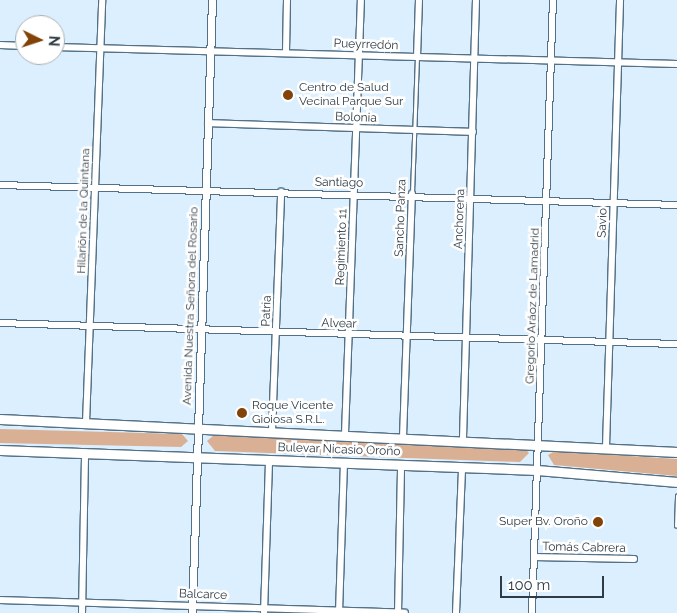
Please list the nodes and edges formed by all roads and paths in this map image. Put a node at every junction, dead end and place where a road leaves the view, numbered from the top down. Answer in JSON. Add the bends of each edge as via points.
{"nodes":[{"id":1,"x":102,"y":0,"type":"edge"},
{"id":2,"x":212,"y":0,"type":"edge"},
{"id":3,"x":288,"y":0,"type":"edge"},
{"id":4,"x":361,"y":0,"type":"edge"},
{"id":5,"x":420,"y":0,"type":"edge"},
{"id":6,"x":476,"y":0,"type":"edge"},
{"id":7,"x":553,"y":0,"type":"edge"},
{"id":8,"x":620,"y":0,"type":"edge"},
{"id":9,"x":0,"y":45,"type":"edge"},
{"id":10,"x":15,"y":46,"type":"edge"},
{"id":11,"x":65,"y":47,"type":"edge"},
{"id":12,"x":100,"y":49,"type":"junction"},
{"id":13,"x":210,"y":51,"type":"junction"},
{"id":14,"x":286,"y":52,"type":"junction"},
{"id":15,"x":359,"y":55,"type":"junction"},
{"id":16,"x":417,"y":57,"type":"junction"},
{"id":17,"x":474,"y":58,"type":"junction"},
{"id":18,"x":550,"y":61,"type":"junction"},
{"id":19,"x":618,"y":62,"type":"junction"},
{"id":20,"x":677,"y":64,"type":"edge"},
{"id":21,"x":208,"y":123,"type":"junction"},
{"id":22,"x":356,"y":128,"type":"junction"},
{"id":23,"x":414,"y":130,"type":"junction"},
{"id":24,"x":473,"y":132,"type":"junction"},
{"id":25,"x":0,"y":185,"type":"edge"},
{"id":26,"x":95,"y":188,"type":"junction"},
{"id":27,"x":206,"y":191,"type":"junction"},
{"id":28,"x":281,"y":192,"type":"junction"},
{"id":29,"x":354,"y":193,"type":"junction"},
{"id":30,"x":412,"y":194,"type":"junction"},
{"id":31,"x":471,"y":196,"type":"junction"},
{"id":32,"x":546,"y":200,"type":"junction"},
{"id":33,"x":614,"y":202,"type":"junction"},
{"id":34,"x":677,"y":205,"type":"edge"},
{"id":35,"x":0,"y":323,"type":"edge"},
{"id":36,"x":90,"y":326,"type":"junction"},
{"id":37,"x":201,"y":330,"type":"junction"},
{"id":38,"x":276,"y":332,"type":"junction"},
{"id":39,"x":349,"y":335,"type":"junction"},
{"id":40,"x":407,"y":337,"type":"junction"},
{"id":41,"x":466,"y":337,"type":"junction"},
{"id":42,"x":541,"y":341,"type":"junction"},
{"id":43,"x":609,"y":343,"type":"junction"},
{"id":44,"x":677,"y":344,"type":"edge"},
{"id":45,"x":0,"y":419,"type":"edge"},
{"id":46,"x":86,"y":423,"type":"junction"},
{"id":47,"x":198,"y":427,"type":"junction"},
{"id":48,"x":272,"y":431,"type":"junction"},
{"id":49,"x":345,"y":434,"type":"junction"},
{"id":50,"x":403,"y":436,"type":"junction"},
{"id":51,"x":463,"y":438,"type":"junction"},
{"id":52,"x":538,"y":442,"type":"junction"},
{"id":53,"x":606,"y":447,"type":"junction"},
{"id":54,"x":0,"y":450,"type":"edge"},
{"id":55,"x":677,"y":452,"type":"edge"},
{"id":56,"x":85,"y":453,"type":"junction"},
{"id":57,"x":197,"y":458,"type":"junction"},
{"id":58,"x":270,"y":460,"type":"junction"},
{"id":59,"x":344,"y":463,"type":"junction"},
{"id":60,"x":401,"y":465,"type":"junction"},
{"id":61,"x":462,"y":467,"type":"junction"},
{"id":62,"x":537,"y":470,"type":"junction"},
{"id":63,"x":677,"y":482,"type":"edge"},
{"id":64,"x":677,"y":496,"type":"edge"},
{"id":65,"x":676,"y":526,"type":"dead end"},
{"id":66,"x":534,"y":557,"type":"junction"},
{"id":67,"x":634,"y":559,"type":"dead end"},
{"id":68,"x":0,"y":600,"type":"edge"},
{"id":69,"x":83,"y":602,"type":"junction"},
{"id":70,"x":192,"y":604,"type":"junction"},
{"id":71,"x":264,"y":610,"type":"edge"},
{"id":72,"x":339,"y":611,"type":"edge"},
{"id":73,"x":82,"y":613,"type":"edge"},
{"id":74,"x":192,"y":613,"type":"edge"},
{"id":75,"x":398,"y":613,"type":"edge"},
{"id":76,"x":405,"y":613,"type":"edge"},
{"id":77,"x":456,"y":613,"type":"edge"},
{"id":78,"x":532,"y":613,"type":"edge"}],
"edges":[{"from":1,"to":12,"type":"street","name":"Hilarión de la Quintana"},
{"from":2,"to":13,"type":"street","name":"Avenida Nuestra Señora del Rosario"},
{"from":3,"to":14,"type":"street"},
{"from":4,"to":15,"type":"street","name":"Regimiento 11"},
{"from":5,"to":16,"type":"street","name":"Sancho Panza"},
{"from":6,"to":17,"type":"street","name":"Anchorena"},
{"from":7,"to":18,"type":"street","name":"Gregorio Aráoz de Lamadrid"},
{"from":8,"to":19,"type":"street","name":"Savio"},
{"from":9,"to":10,"type":"street"},
{"from":11,"to":12,"type":"street","name":"Pueyrredón"},
{"from":12,"to":13,"type":"street","name":"Pueyrredón"},
{"from":12,"to":26,"type":"street","name":"Hilarión de la Quintana"},
{"from":13,"to":14,"type":"street","name":"Pueyrredón"},
{"from":13,"to":21,"type":"street","name":"Avenida Nuestra Señora del Rosario"},
{"from":14,"to":15,"type":"street","name":"Pueyrredón"},
{"from":15,"to":16,"type":"street","name":"Pueyrredón"},
{"from":15,"to":22,"type":"street","name":"Regimiento 11"},
{"from":16,"to":17,"type":"street","name":"Pueyrredón"},
{"from":16,"to":23,"type":"lane","name":"Sancho Panza"},
{"from":17,"to":18,"type":"street","name":"Pueyrredón"},
{"from":17,"to":24,"type":"street","name":"Anchorena"},
{"from":18,"to":19,"type":"street","name":"Pueyrredón"},
{"from":18,"to":32,"type":"street","name":"Gregorio Aráoz de Lamadrid"},
{"from":19,"to":20,"type":"street","name":"Pueyrredón"},
{"from":19,"to":33,"type":"street","name":"Savio"},
{"from":21,"to":22,"type":"street","name":"Bolonia"},
{"from":21,"to":27,"type":"street","name":"Avenida Nuestra Señora del Rosario"},
{"from":22,"to":23,"type":"street","name":"Bolonia"},
{"from":22,"to":29,"type":"street","name":"Regimiento 11"},
{"from":23,"to":24,"type":"street","name":"Bolonia"},
{"from":23,"to":30,"type":"lane","name":"Sancho Panza"},
{"from":24,"to":31,"type":"street","name":"Anchorena"},
{"from":25,"to":26,"type":"street","name":"Santiago"},
{"from":26,"to":27,"type":"street","name":"Santiago"},
{"from":26,"to":36,"type":"street","name":"Hilarión de la Quintana"},
{"from":27,"to":28,"type":"street","name":"Santiago"},
{"from":27,"to":37,"type":"street","name":"Avenida Nuestra Señora del Rosario"},
{"from":28,"to":29,"type":"street","name":"Santiago"},
{"from":28,"to":38,"type":"street","name":"Patria"},
{"from":29,"to":30,"type":"street","name":"Santiago"},
{"from":29,"to":39,"type":"street","name":"Regimiento 11"},
{"from":30,"to":31,"type":"street","name":"Santiago"},
{"from":30,"to":40,"type":"street","name":"Sancho Panza"},
{"from":31,"to":32,"type":"street","name":"Santiago"},
{"from":31,"to":41,"type":"street","name":"Anchorena"},
{"from":32,"to":33,"type":"street","name":"Santiago"},
{"from":32,"to":42,"type":"street","name":"Gregorio Aráoz de Lamadrid"},
{"from":33,"to":34,"type":"street","name":"Santiago"},
{"from":33,"to":43,"type":"street","name":"Savio"},
{"from":35,"to":36,"type":"street","name":"Alvear"},
{"from":36,"to":37,"type":"street","name":"Alvear"},
{"from":36,"to":46,"type":"street","name":"Hilarión de la Quintana"},
{"from":37,"to":38,"type":"street","name":"Alvear"},
{"from":37,"to":47,"type":"street","name":"Avenida Nuestra Señora del Rosario"},
{"from":38,"to":39,"type":"street","name":"Alvear"},
{"from":38,"to":48,"type":"street","name":"Patria"},
{"from":39,"to":40,"type":"street","name":"Alvear"},
{"from":39,"to":49,"type":"street","name":"Regimiento 11"},
{"from":40,"to":41,"type":"street","name":"Alvear"},
{"from":40,"to":50,"type":"street","name":"Sancho Panza"},
{"from":41,"to":42,"type":"street","name":"Alvear"},
{"from":41,"to":51,"type":"street","name":"Anchorena"},
{"from":42,"to":43,"type":"street","name":"Alvear"},
{"from":42,"to":52,"type":"street","name":"Gregorio Aráoz de Lamadrid"},
{"from":43,"to":44,"type":"street","name":"Alvear"},
{"from":43,"to":53,"type":"street","name":"Savio"},
{"from":45,"to":46,"type":"main road","name":"Bulevar Nicasio Oroño"},
{"from":46,"to":47,"type":"main road","name":"Bulevar Nicasio Oroño"},
{"from":47,"to":48,"type":"main road","name":"Bulevar Nicasio Oroño"},
{"from":47,"to":57,"type":"street","name":"Avenida Nuestra Señora del Rosario"},
{"from":48,"to":49,"type":"main road","name":"Bulevar Nicasio Oroño"},
{"from":49,"to":50,"type":"main road","name":"Bulevar Nicasio Oroño"},
{"from":50,"to":51,"type":"main road","name":"Bulevar Nicasio Oroño"},
{"from":51,"to":52,"type":"main road","name":"Bulevar Nicasio Oroño"},
{"from":52,"to":53,"type":"main road","name":"Bulevar Nicasio Oroño"},
{"from":52,"to":62,"type":"street","name":"Gregorio Aráoz de Lamadrid"},
{"from":53,"to":55,"type":"main road","name":"Bulevar Nicasio Oroño"},
{"from":54,"to":56,"type":"main road","name":"Bulevar Nicasio Oroño"},
{"from":56,"to":57,"type":"main road","name":"Bulevar Nicasio Oroño"},
{"from":56,"to":69,"type":"street"},
{"from":57,"to":58,"type":"main road","name":"Bulevar Nicasio Oroño"},
{"from":57,"to":70,"type":"street","name":"Avenida Nuestra Señora del Rosario"},
{"from":58,"to":59,"type":"main road","name":"Bulevar Nicasio Oroño"},
{"from":58,"to":71,"type":"street"},
{"from":59,"to":60,"type":"main road","name":"Bulevar Nicasio Oroño"},
{"from":59,"to":72,"type":"street"},
{"from":60,"to":61,"type":"main road","name":"Bulevar Nicasio Oroño"},
{"from":60,"to":75,"type":"street"},
{"from":61,"to":62,"type":"main road","name":"Bulevar Nicasio Oroño"},
{"from":61,"to":77,"type":"street"},
{"from":62,"to":63,"type":"main road","name":"Bulevar Nicasio Oroño"},
{"from":62,"to":66,"type":"street","name":"Gregorio Aráoz de Lamadrid"},
{"from":64,"to":65,"type":"lane"},
{"from":66,"to":67,"type":"street","name":"Tomás Cabrera"},
{"from":66,"to":78,"type":"street","name":"Gregorio Aráoz de Lamadrid"},
{"from":68,"to":69,"type":"street","name":"Balcarce"},
{"from":69,"to":70,"type":"street","name":"Balcarce"},
{"from":69,"to":73,"type":"street"},
{"from":70,"to":71,"type":"street","name":"Balcarce"},
{"from":70,"to":74,"type":"street","name":"Avenida Nuestra Señora del Rosario"},
{"from":71,"to":72,"type":"street","name":"Balcarce"},
{"from":72,"to":75,"type":"street","name":"Balcarce"},
{"from":75,"to":76,"type":"street","name":"Balcarce"}]}
